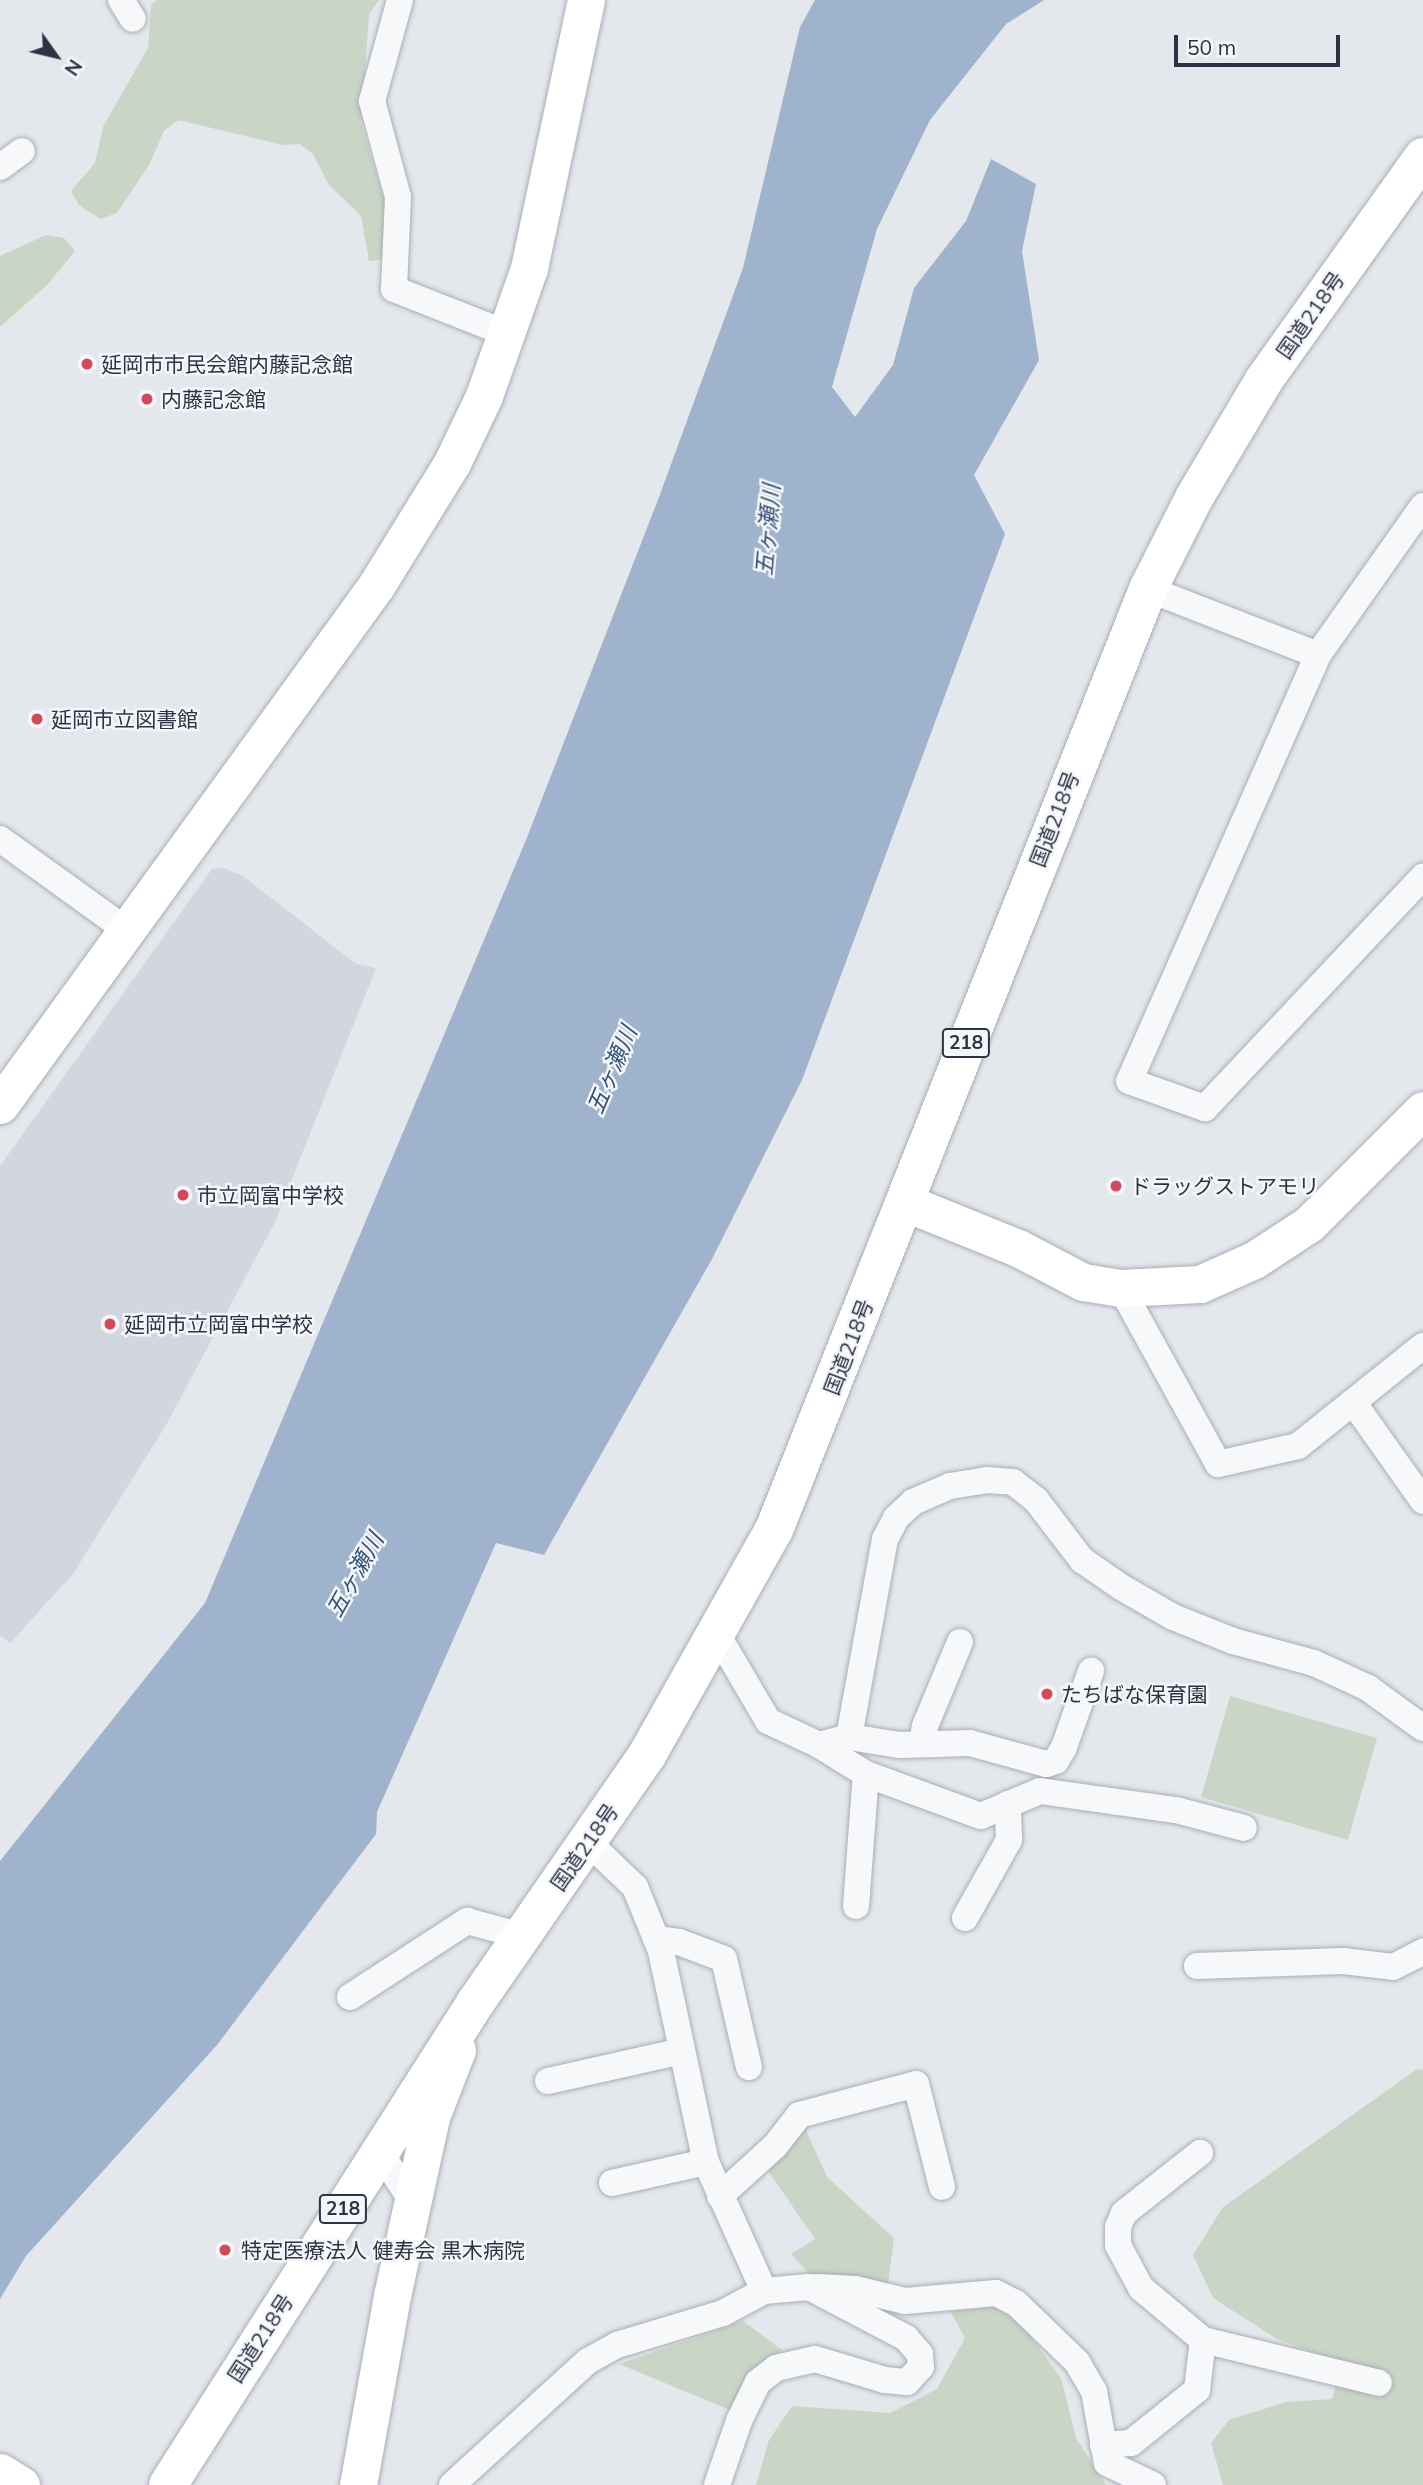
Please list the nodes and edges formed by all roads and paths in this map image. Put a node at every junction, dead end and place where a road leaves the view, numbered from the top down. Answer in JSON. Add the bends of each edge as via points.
{"nodes":[{"id":1,"x":400,"y":0,"type":"edge"},
{"id":2,"x":586,"y":0,"type":"edge"},
{"id":3,"x":22,"y":151,"type":"dead end"},
{"id":4,"x":1423,"y":157,"type":"edge"},
{"id":5,"x":0,"y":167,"type":"edge"},
{"id":6,"x":508,"y":334,"type":"junction"},
{"id":7,"x":1418,"y":524,"type":"edge"},
{"id":8,"x":1148,"y":589,"type":"junction"},
{"id":9,"x":1318,"y":655,"type":"junction"},
{"id":10,"x":0,"y":839,"type":"edge"},
{"id":11,"x":1423,"y":877,"type":"edge"},
{"id":12,"x":126,"y":930,"type":"junction"},
{"id":13,"x":0,"y":1105,"type":"edge"},
{"id":14,"x":1423,"y":1110,"type":"edge"},
{"id":15,"x":904,"y":1202,"type":"junction"},
{"id":16,"x":1121,"y":1289,"type":"junction"},
{"id":17,"x":1423,"y":1346,"type":"edge"},
{"id":18,"x":1353,"y":1402,"type":"junction"},
{"id":19,"x":1423,"y":1501,"type":"edge"},
{"id":20,"x":717,"y":1634,"type":"junction"},
{"id":21,"x":960,"y":1642,"type":"dead end"},
{"id":22,"x":1091,"y":1671,"type":"dead end"},
{"id":23,"x":1423,"y":1728,"type":"edge"},
{"id":24,"x":849,"y":1737,"type":"junction"},
{"id":25,"x":922,"y":1743,"type":"junction"},
{"id":26,"x":819,"y":1745,"type":"junction"},
{"id":27,"x":866,"y":1774,"type":"junction"},
{"id":28,"x":1008,"y":1804,"type":"junction"},
{"id":29,"x":1244,"y":1828,"type":"dead end"},
{"id":30,"x":588,"y":1842,"type":"junction"},
{"id":31,"x":856,"y":1906,"type":"dead end"},
{"id":32,"x":965,"y":1918,"type":"dead end"},
{"id":33,"x":522,"y":1936,"type":"junction"},
{"id":34,"x":656,"y":1940,"type":"junction"},
{"id":35,"x":1423,"y":1952,"type":"edge"},
{"id":36,"x":1198,"y":1966,"type":"dead end"},
{"id":37,"x":350,"y":1997,"type":"dead end"},
{"id":38,"x":476,"y":2003,"type":"junction"},
{"id":39,"x":682,"y":2051,"type":"junction"},
{"id":40,"x":749,"y":2067,"type":"dead end"},
{"id":41,"x":548,"y":2081,"type":"dead end"},
{"id":42,"x":380,"y":2152,"type":"junction"},
{"id":43,"x":1200,"y":2153,"type":"dead end"},
{"id":44,"x":706,"y":2162,"type":"junction"},
{"id":45,"x":612,"y":2183,"type":"dead end"},
{"id":46,"x":942,"y":2187,"type":"dead end"},
{"id":47,"x":720,"y":2196,"type":"junction"},
{"id":48,"x":412,"y":2201,"type":"junction"},
{"id":49,"x":809,"y":2287,"type":"junction"},
{"id":50,"x":764,"y":2291,"type":"junction"},
{"id":51,"x":1203,"y":2340,"type":"junction"},
{"id":52,"x":1378,"y":2383,"type":"dead end"},
{"id":53,"x":1103,"y":2445,"type":"junction"},
{"id":54,"x":0,"y":2472,"type":"edge"},
{"id":55,"x":21,"y":2485,"type":"edge"},
{"id":56,"x":168,"y":2485,"type":"edge"},
{"id":57,"x":358,"y":2485,"type":"edge"},
{"id":58,"x":452,"y":2485,"type":"edge"},
{"id":59,"x":717,"y":2485,"type":"edge"},
{"id":60,"x":1153,"y":2485,"type":"edge"}],
"edges":[{"from":1,"to":6,"type":"street","via":[[372,101],[398,197],[400,218],[391,273],[394,289]]},
{"from":2,"to":6,"type":"street","via":[[545,204]]},
{"from":3,"to":5,"type":"street"},
{"from":4,"to":8,"type":"highway","name":"国道218号","number":"218","via":[[1264,380],[1206,477]]},
{"from":6,"to":12,"type":"street","via":[[484,396],[417,525]]},
{"from":7,"to":9,"type":"street"},
{"from":8,"to":9,"type":"street"},
{"from":8,"to":15,"type":"highway","name":"国道218号","number":"218"},
{"from":9,"to":11,"type":"street","via":[[1129,1081],[1205,1108]]},
{"from":10,"to":12,"type":"street"},
{"from":12,"to":13,"type":"street"},
{"from":14,"to":16,"type":"street","via":[[1309,1224],[1254,1260],[1200,1284]]},
{"from":15,"to":16,"type":"street","via":[[1018,1248],[1083,1282]]},
{"from":15,"to":20,"type":"highway","name":"国道218号","number":"218","via":[[774,1530]]},
{"from":16,"to":18,"type":"street","via":[[1218,1464],[1298,1446]]},
{"from":17,"to":18,"type":"street"},
{"from":18,"to":19,"type":"street"},
{"from":20,"to":26,"type":"street","via":[[768,1721]]},
{"from":20,"to":30,"type":"highway","name":"国道218号","number":"218","via":[[647,1755]]},
{"from":21,"to":25,"type":"street"},
{"from":22,"to":25,"type":"street","via":[[1056,1761],[1046,1764],[970,1743]]},
{"from":23,"to":24,"type":"street","via":[[1367,1688],[1314,1663],[1233,1641],[1173,1617],[1082,1560],[1036,1500],[1013,1482],[986,1480],[950,1486],[913,1502],[895,1518],[885,1539]]},
{"from":24,"to":25,"type":"street","via":[[900,1745]]},
{"from":24,"to":26,"type":"street"},
{"from":26,"to":27,"type":"street"},
{"from":27,"to":28,"type":"street","via":[[981,1816]]},
{"from":27,"to":31,"type":"street"},
{"from":28,"to":29,"type":"street","via":[[1040,1791],[1176,1810]]},
{"from":28,"to":32,"type":"street","via":[[1009,1840]]},
{"from":30,"to":33,"type":"highway","name":"国道218号","number":"218"},
{"from":30,"to":34,"type":"street","via":[[635,1887]]},
{"from":33,"to":37,"type":"street","via":[[467,1921]]},
{"from":33,"to":38,"type":"highway","name":"国道218号","number":"218"},
{"from":34,"to":39,"type":"street"},
{"from":34,"to":40,"type":"street","via":[[679,1941],[724,1959]]},
{"from":35,"to":36,"type":"street","via":[[1392,1967],[1343,1961]]},
{"from":38,"to":42,"type":"highway","name":"国道218号","number":"218"},
{"from":38,"to":48,"type":"street","via":[[430,2117]]},
{"from":39,"to":41,"type":"street"},
{"from":39,"to":44,"type":"street"},
{"from":42,"to":48,"type":"street"},
{"from":42,"to":56,"type":"highway","name":"国道218号","number":"218"},
{"from":43,"to":51,"type":"street","via":[[1124,2213],[1118,2245],[1141,2288]]},
{"from":44,"to":45,"type":"street"},
{"from":44,"to":47,"type":"street"},
{"from":46,"to":47,"type":"street","via":[[916,2084],[799,2115],[775,2146]]},
{"from":47,"to":50,"type":"street"},
{"from":48,"to":57,"type":"street"},
{"from":49,"to":50,"type":"street"},
{"from":49,"to":53,"type":"street","via":[[855,2289],[905,2301],[996,2293],[1016,2303],[1077,2362],[1094,2391]]},
{"from":49,"to":59,"type":"street","via":[[906,2337],[920,2354],[921,2367],[907,2382],[815,2359],[776,2368],[758,2382],[738,2421]]},
{"from":50,"to":58,"type":"street","via":[[723,2313],[617,2345],[588,2361]]},
{"from":51,"to":52,"type":"street"},
{"from":51,"to":53,"type":"street","via":[[1197,2390],[1191,2398],[1131,2443]]},
{"from":53,"to":60,"type":"street","via":[[1107,2463]]},
{"from":54,"to":55,"type":"street"}]}
